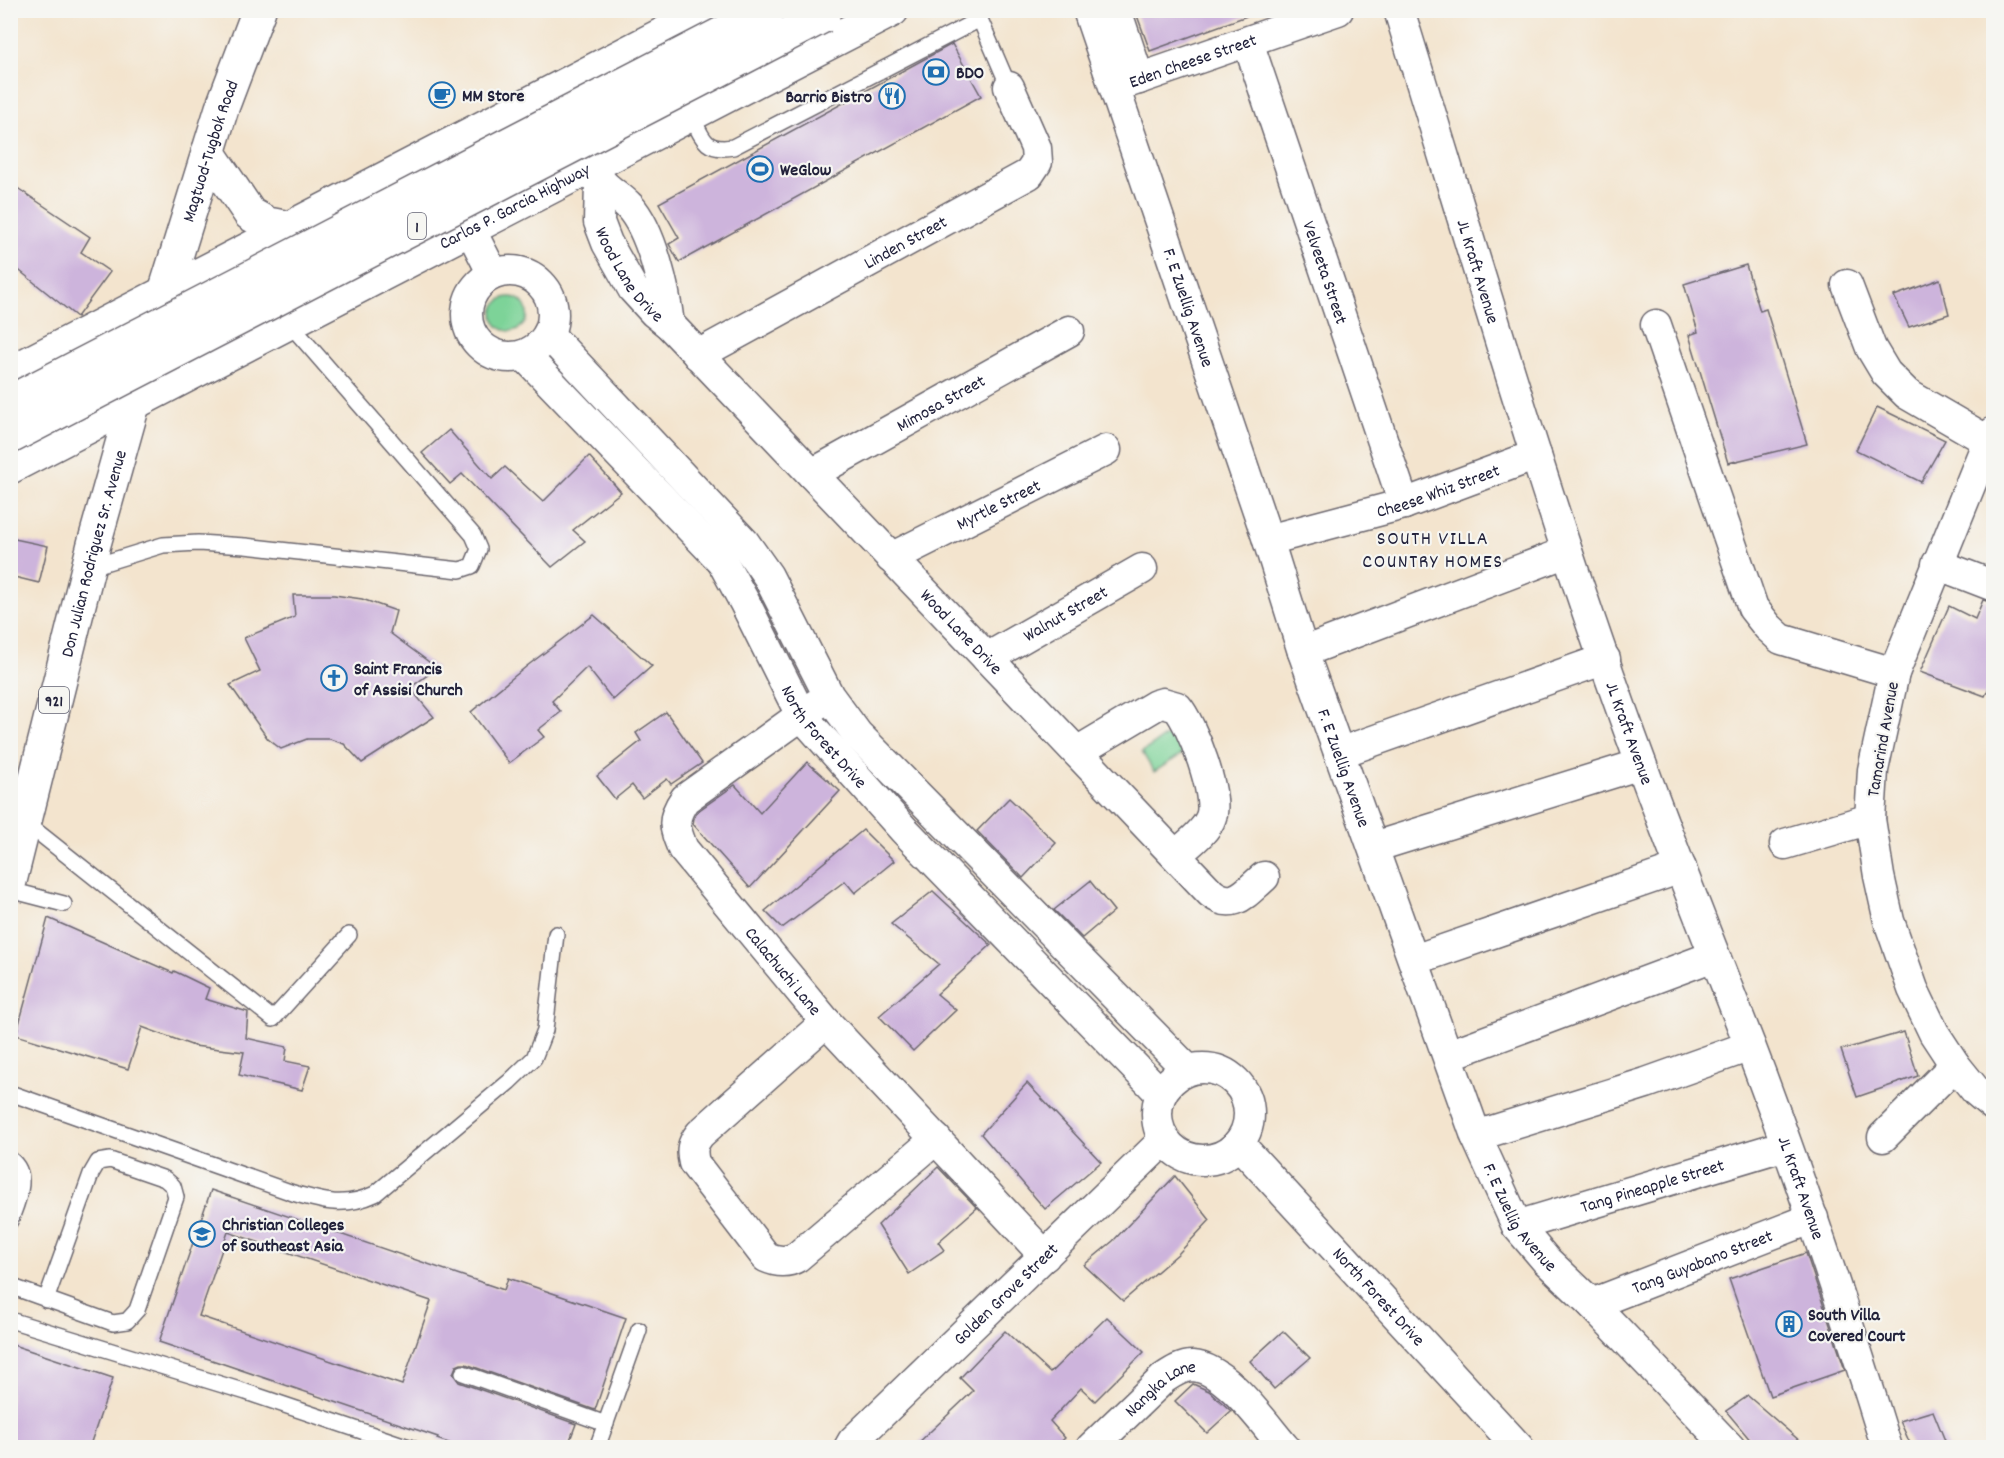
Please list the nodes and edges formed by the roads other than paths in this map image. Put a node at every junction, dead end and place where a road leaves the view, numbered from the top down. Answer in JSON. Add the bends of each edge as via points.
{"nodes":[{"id":1,"x":259,"y":10,"type":"edge"},
{"id":2,"x":710,"y":10,"type":"edge"},
{"id":3,"x":739,"y":10,"type":"edge"},
{"id":4,"x":768,"y":10,"type":"edge"},
{"id":5,"x":892,"y":10,"type":"edge"},
{"id":6,"x":1088,"y":10,"type":"edge"},
{"id":7,"x":1116,"y":10,"type":"edge"},
{"id":8,"x":1338,"y":10,"type":"edge"},
{"id":9,"x":1399,"y":10,"type":"edge"},
{"id":10,"x":828,"y":13,"type":"edge"},
{"id":11,"x":978,"y":15,"type":"edge"},
{"id":12,"x":1248,"y":42,"type":"junction"},
{"id":13,"x":772,"y":73,"type":"junction"},
{"id":14,"x":1127,"y":83,"type":"junction"},
{"id":15,"x":1009,"y":87,"type":"joint"},
{"id":16,"x":552,"y":92,"type":"junction"},
{"id":17,"x":691,"y":114,"type":"junction"},
{"id":18,"x":208,"y":152,"type":"junction"},
{"id":19,"x":431,"y":155,"type":"junction"},
{"id":20,"x":596,"y":175,"type":"junction"},
{"id":21,"x":331,"y":206,"type":"junction"},
{"id":22,"x":289,"y":228,"type":"junction"},
{"id":23,"x":470,"y":229,"type":"junction"},
{"id":24,"x":250,"y":249,"type":"junction"},
{"id":25,"x":493,"y":274,"type":"junction"},
{"id":26,"x":370,"y":280,"type":"junction"},
{"id":27,"x":1847,"y":285,"type":"dead end"},
{"id":28,"x":165,"y":292,"type":"junction"},
{"id":29,"x":289,"y":323,"type":"junction"},
{"id":30,"x":1656,"y":326,"type":"dead end"},
{"id":31,"x":1069,"y":331,"type":"dead end"},
{"id":32,"x":549,"y":335,"type":"junction"},
{"id":33,"x":524,"y":355,"type":"junction"},
{"id":34,"x":698,"y":355,"type":"junction"},
{"id":35,"x":10,"y":372,"type":"edge"},
{"id":36,"x":10,"y":402,"type":"edge"},
{"id":37,"x":134,"y":402,"type":"junction"},
{"id":38,"x":614,"y":402,"type":"junction"},
{"id":39,"x":10,"y":411,"type":"edge"},
{"id":40,"x":591,"y":424,"type":"junction"},
{"id":41,"x":1991,"y":436,"type":"edge"},
{"id":42,"x":1106,"y":450,"type":"dead end"},
{"id":43,"x":18,"y":453,"type":"edge"},
{"id":44,"x":1536,"y":455,"type":"junction"},
{"id":45,"x":812,"y":474,"type":"junction"},
{"id":46,"x":1404,"y":504,"type":"junction"},
{"id":47,"x":1268,"y":540,"type":"junction"},
{"id":48,"x":1567,"y":552,"type":"junction"},
{"id":49,"x":891,"y":558,"type":"junction"},
{"id":50,"x":1937,"y":564,"type":"junction"},
{"id":51,"x":88,"y":568,"type":"junction"},
{"id":52,"x":1142,"y":569,"type":"dead end"},
{"id":53,"x":1994,"y":586,"type":"edge"},
{"id":54,"x":1304,"y":652,"type":"junction"},
{"id":55,"x":987,"y":658,"type":"junction"},
{"id":56,"x":1605,"y":659,"type":"junction"},
{"id":57,"x":1894,"y":673,"type":"junction"},
{"id":58,"x":829,"y":696,"type":"junction"},
{"id":59,"x":801,"y":716,"type":"junction"},
{"id":60,"x":1077,"y":752,"type":"junction"},
{"id":61,"x":1339,"y":753,"type":"junction"},
{"id":62,"x":1641,"y":764,"type":"junction"},
{"id":63,"x":1870,"y":819,"type":"junction"},
{"id":64,"x":19,"y":834,"type":"edge"},
{"id":65,"x":1785,"y":843,"type":"dead end"},
{"id":66,"x":1374,"y":848,"type":"junction"},
{"id":67,"x":1176,"y":855,"type":"junction"},
{"id":68,"x":1681,"y":868,"type":"junction"},
{"id":69,"x":1264,"y":877,"type":"dead end"},
{"id":70,"x":10,"y":881,"type":"edge"},
{"id":71,"x":10,"y":890,"type":"edge"},
{"id":72,"x":64,"y":904,"type":"dead end"},
{"id":73,"x":556,"y":934,"type":"dead end"},
{"id":74,"x":349,"y":935,"type":"dead end"},
{"id":75,"x":1714,"y":956,"type":"junction"},
{"id":76,"x":1414,"y":960,"type":"junction"},
{"id":77,"x":826,"y":1022,"type":"junction"},
{"id":78,"x":1750,"y":1046,"type":"junction"},
{"id":79,"x":1449,"y":1055,"type":"junction"},
{"id":80,"x":1955,"y":1065,"type":"junction"},
{"id":81,"x":1188,"y":1070,"type":"junction"},
{"id":82,"x":10,"y":1093,"type":"edge"},
{"id":83,"x":1161,"y":1095,"type":"junction"},
{"id":84,"x":1994,"y":1106,"type":"edge"},
{"id":85,"x":1476,"y":1136,"type":"junction"},
{"id":86,"x":1882,"y":1137,"type":"dead end"},
{"id":87,"x":936,"y":1139,"type":"junction"},
{"id":88,"x":1164,"y":1140,"type":"junction"},
{"id":89,"x":1239,"y":1144,"type":"junction"},
{"id":90,"x":1786,"y":1145,"type":"junction"},
{"id":91,"x":10,"y":1160,"type":"edge"},
{"id":92,"x":1813,"y":1218,"type":"junction"},
{"id":93,"x":10,"y":1221,"type":"edge"},
{"id":94,"x":1517,"y":1226,"type":"junction"},
{"id":95,"x":1045,"y":1256,"type":"junction"},
{"id":96,"x":10,"y":1287,"type":"edge"},
{"id":97,"x":46,"y":1300,"type":"junction"},
{"id":98,"x":1592,"y":1304,"type":"junction"},
{"id":99,"x":10,"y":1320,"type":"edge"},
{"id":100,"x":639,"y":1330,"type":"dead end"},
{"id":101,"x":463,"y":1373,"type":"dead end"},
{"id":102,"x":606,"y":1424,"type":"junction"},
{"id":103,"x":412,"y":1448,"type":"edge"},
{"id":104,"x":597,"y":1448,"type":"edge"},
{"id":105,"x":849,"y":1448,"type":"edge"},
{"id":106,"x":1091,"y":1448,"type":"edge"},
{"id":107,"x":1285,"y":1448,"type":"edge"},
{"id":108,"x":1519,"y":1448,"type":"edge"},
{"id":109,"x":1730,"y":1448,"type":"edge"},
{"id":110,"x":1887,"y":1448,"type":"edge"}],
"edges":[{"from":1,"to":18,"type":"main road","name":"Magtuod-Tugbok Road"},
{"from":2,"to":16,"type":"main road"},
{"from":3,"to":13,"type":"main road"},
{"from":4,"to":36,"type":"main road","number":"1","bridge":true},
{"from":5,"to":13,"type":"main road","name":"Carlos P. Garcia Highway","number":"1"},
{"from":6,"to":14,"type":"street","name":"F. E Zuellig Avenue"},
{"from":7,"to":14,"type":"street","name":"F. E Zuellig Avenue"},
{"from":8,"to":12,"type":"street","name":"Eden Cheese Street"},
{"from":9,"to":44,"type":"street","name":"JL Kraft Avenue"},
{"from":10,"to":43,"type":"main road","name":"Carlos P. Garcia Highway","number":"1","bridge":true},
{"from":11,"to":15,"type":"lane"},
{"from":11,"to":17,"type":"lane","via":[[733,147],[709,145]]},
{"from":12,"to":14,"type":"street","name":"Eden Cheese Street"},
{"from":12,"to":46,"type":"street","name":"Velveeta Street"},
{"from":13,"to":17,"type":"main road","name":"Carlos P. Garcia Highway","number":"1"},
{"from":14,"to":47,"type":"street","name":"F. E Zuellig Avenue"},
{"from":15,"to":34,"type":"street","name":"Linden Street","via":[[1036,148],[1037,162],[1029,174]]},
{"from":16,"to":19,"type":"main road"},
{"from":16,"to":20,"type":"main road"},
{"from":17,"to":20,"type":"main road","name":"Carlos P. Garcia Highway","number":"1"},
{"from":18,"to":22,"type":"main road","via":[[250,214],[268,224]]},
{"from":18,"to":28,"type":"main road","name":"Magtuod-Tugbok Road"},
{"from":19,"to":21,"type":"main road"},
{"from":19,"to":23,"type":"main road"},
{"from":20,"to":23,"type":"main road","name":"Carlos P. Garcia Highway","number":"1"},
{"from":20,"to":34,"type":"street","name":"Wood Lane Drive","via":[[599,222],[633,289]]},
{"from":21,"to":22,"type":"main road"},
{"from":21,"to":26,"type":"main road"},
{"from":22,"to":24,"type":"main road"},
{"from":23,"to":25,"type":"street"},
{"from":23,"to":26,"type":"main road","name":"Carlos P. Garcia Highway","number":"1"},
{"from":24,"to":28,"type":"main road"},
{"from":24,"to":29,"type":"main road"},
{"from":25,"to":32,"type":"street","via":[[508,270],[537,279],[553,304],[554,320]]},
{"from":25,"to":33,"type":"street","via":[[471,294],[467,322],[472,336],[495,355]]},
{"from":26,"to":29,"type":"main road","name":"Carlos P. Garcia Highway","number":"1"},
{"from":27,"to":41,"type":"street","via":[[1871,348],[1886,373],[1907,394]]},
{"from":28,"to":35,"type":"main road"},
{"from":28,"to":37,"type":"main road","name":"Magtuod-Tugbok Road"},
{"from":29,"to":37,"type":"main road","name":"Carlos P. Garcia Highway","number":"1"},
{"from":29,"to":51,"type":"lane","via":[[473,535],[479,549],[472,566],[460,570],[198,543],[163,545]]},
{"from":30,"to":57,"type":"street","via":[[1753,608],[1781,639]]},
{"from":31,"to":45,"type":"street","name":"Mimosa Street"},
{"from":32,"to":33,"type":"street","via":[[534,351]]},
{"from":32,"to":38,"type":"street","name":"North Forest Drive"},
{"from":33,"to":40,"type":"street","name":"North Forest Drive"},
{"from":34,"to":45,"type":"street","name":"Wood Lane Drive"},
{"from":37,"to":43,"type":"main road","name":"Carlos P. Garcia Highway","number":"1"},
{"from":37,"to":51,"type":"main road","name":"Don Julian Rodriguez Sr. Avenue","number":"921"},
{"from":38,"to":40,"type":"street"},
{"from":38,"to":58,"type":"street","name":"North Forest Drive","via":[[744,542],[768,576]]},
{"from":39,"to":43,"type":"main road"},
{"from":40,"to":59,"type":"street","name":"North Forest Drive","via":[[722,561]]},
{"from":41,"to":50,"type":"street","name":"Tamarind Avenue"},
{"from":42,"to":49,"type":"street","name":"Myrtle Street"},
{"from":44,"to":46,"type":"street","name":"Cheese Whiz Street"},
{"from":44,"to":48,"type":"street","name":"JL Kraft Avenue"},
{"from":45,"to":49,"type":"street","name":"Wood Lane Drive"},
{"from":46,"to":47,"type":"street","name":"Cheese Whiz Street"},
{"from":47,"to":54,"type":"street","name":"F. E Zuellig Avenue"},
{"from":48,"to":54,"type":"street"},
{"from":48,"to":56,"type":"street","name":"JL Kraft Avenue"},
{"from":49,"to":55,"type":"street","name":"Wood Lane Drive"},
{"from":50,"to":53,"type":"street"},
{"from":50,"to":57,"type":"street","name":"Tamarind Avenue"},
{"from":51,"to":64,"type":"main road","name":"Don Julian Rodriguez Sr. Avenue","number":"921"},
{"from":52,"to":55,"type":"street","name":"Walnut Street"},
{"from":54,"to":61,"type":"street","name":"F. E Zuellig Avenue"},
{"from":55,"to":60,"type":"street","name":"Wood Lane Drive"},
{"from":56,"to":61,"type":"street"},
{"from":56,"to":62,"type":"street","name":"JL Kraft Avenue"},
{"from":57,"to":63,"type":"street","name":"Tamarind Avenue","via":[[1873,770]]},
{"from":58,"to":59,"type":"street","name":"Calachuchi Lane"},
{"from":58,"to":81,"type":"street","name":"North Forest Drive","via":[[857,734]]},
{"from":59,"to":77,"type":"street","name":"Calachuchi Lane","via":[[685,799],[675,813],[675,825],[683,849]]},
{"from":59,"to":83,"type":"street","name":"North Forest Drive","via":[[904,830]]},
{"from":60,"to":67,"type":"street","name":"Wood Lane Drive"},
{"from":60,"to":67,"type":"street","via":[[1156,705],[1177,707],[1188,723],[1213,798],[1207,826]]},
{"from":61,"to":66,"type":"street","name":"F. E Zuellig Avenue"},
{"from":62,"to":66,"type":"street"},
{"from":62,"to":68,"type":"street","name":"JL Kraft Avenue"},
{"from":63,"to":65,"type":"street"},
{"from":63,"to":80,"type":"street","name":"Tamarind Avenue","via":[[1893,933],[1912,989]]},
{"from":64,"to":70,"type":"main road","name":"Don Julian Rodriguez Sr. Avenue","number":"921"},
{"from":64,"to":74,"type":"lane","via":[[273,1019]]},
{"from":66,"to":76,"type":"street","name":"F. E Zuellig Avenue"},
{"from":67,"to":69,"type":"street","name":"Wood Lane Drive","via":[[1212,893],[1225,901],[1239,898]]},
{"from":68,"to":75,"type":"street","name":"JL Kraft Avenue"},
{"from":68,"to":76,"type":"street"},
{"from":71,"to":72,"type":"lane"},
{"from":73,"to":82,"type":"lane","via":[[545,1030],[534,1058],[375,1194],[361,1201],[333,1203],[293,1193]]},
{"from":75,"to":78,"type":"street","name":"JL Kraft Avenue"},
{"from":75,"to":79,"type":"street"},
{"from":76,"to":79,"type":"street","name":"F. E Zuellig Avenue"},
{"from":77,"to":87,"type":"street","name":"Calachuchi Lane"},
{"from":77,"to":87,"type":"street","via":[[693,1143],[694,1163],[766,1257],[782,1261],[797,1257]]},
{"from":78,"to":85,"type":"street"},
{"from":78,"to":90,"type":"street","name":"JL Kraft Avenue"},
{"from":79,"to":85,"type":"street","name":"F. E Zuellig Avenue"},
{"from":80,"to":84,"type":"street","name":"Tamarind Avenue"},
{"from":80,"to":86,"type":"street"},
{"from":81,"to":83,"type":"street","via":[[1168,1084]]},
{"from":81,"to":89,"type":"street","via":[[1218,1070],[1242,1088],[1250,1116]]},
{"from":83,"to":88,"type":"street","via":[[1156,1113]]},
{"from":85,"to":94,"type":"street","name":"F. E Zuellig Avenue"},
{"from":87,"to":95,"type":"street","name":"Calachuchi Lane"},
{"from":88,"to":89,"type":"street","via":[[1181,1155],[1201,1161],[1222,1157]]},
{"from":88,"to":95,"type":"street","name":"Golden Grove Street"},
{"from":89,"to":108,"type":"street","name":"North Forest Drive"},
{"from":90,"to":92,"type":"street","name":"JL Kraft Avenue"},
{"from":90,"to":94,"type":"street","name":"Tang Pineapple Street"},
{"from":91,"to":93,"type":"lane","via":[[21,1176],[21,1191]]},
{"from":92,"to":98,"type":"street","name":"Tang Guyabano Street"},
{"from":92,"to":110,"type":"street","name":"JL Kraft Avenue"},
{"from":94,"to":98,"type":"street","name":"F. E Zuellig Avenue"},
{"from":95,"to":105,"type":"street","name":"Golden Grove Street"},
{"from":96,"to":97,"type":"lane"},
{"from":97,"to":97,"type":"lane","via":[[113,1323],[127,1321],[137,1310],[176,1197],[173,1186],[165,1179],[110,1160],[98,1162]]},
{"from":98,"to":109,"type":"street","name":"F. E Zuellig Avenue"},
{"from":99,"to":103,"type":"lane"},
{"from":100,"to":102,"type":"lane"},
{"from":101,"to":102,"type":"lane"},
{"from":102,"to":104,"type":"lane"},
{"from":106,"to":107,"type":"street","name":"Nangka Lane","via":[[1164,1378],[1177,1369],[1192,1366],[1224,1379]]}]}
